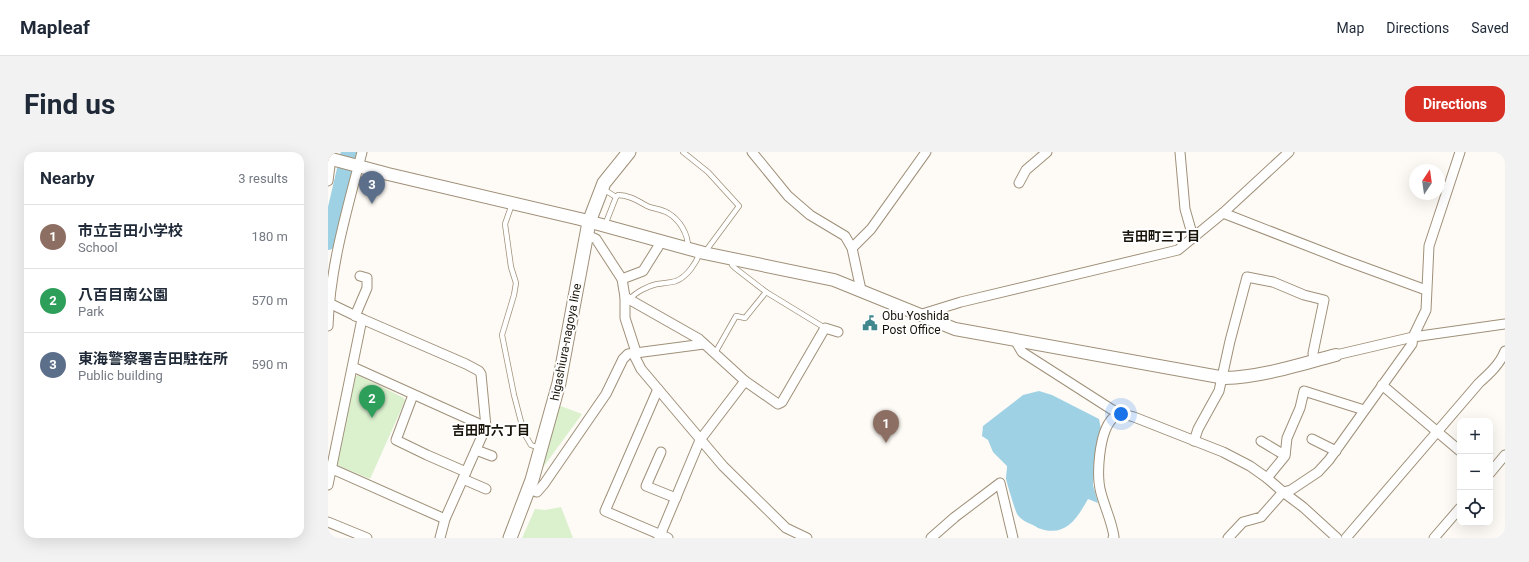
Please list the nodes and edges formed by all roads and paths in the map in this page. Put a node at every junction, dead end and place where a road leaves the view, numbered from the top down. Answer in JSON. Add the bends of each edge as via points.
{"nodes":[{"id":1,"x":362,"y":152,"type":"edge"},
{"id":2,"x":629,"y":152,"type":"edge"},
{"id":3,"x":683,"y":152,"type":"edge"},
{"id":4,"x":752,"y":152,"type":"edge"},
{"id":5,"x":926,"y":152,"type":"edge"},
{"id":6,"x":1046,"y":152,"type":"edge"},
{"id":7,"x":1180,"y":152,"type":"edge"},
{"id":8,"x":1289,"y":152,"type":"edge"},
{"id":9,"x":1460,"y":152,"type":"edge"},
{"id":10,"x":331,"y":157,"type":"edge"},
{"id":11,"x":358,"y":166,"type":"junction"},
{"id":12,"x":328,"y":181,"type":"edge"},
{"id":13,"x":1020,"y":183,"type":"dead end"},
{"id":14,"x":601,"y":188,"type":"junction"},
{"id":15,"x":616,"y":197,"type":"junction"},
{"id":16,"x":512,"y":204,"type":"junction"},
{"id":17,"x":1223,"y":213,"type":"junction"},
{"id":18,"x":605,"y":226,"type":"junction"},
{"id":19,"x":588,"y":228,"type":"junction"},
{"id":20,"x":1193,"y":238,"type":"junction"},
{"id":21,"x":660,"y":241,"type":"junction"},
{"id":22,"x":852,"y":248,"type":"junction"},
{"id":23,"x":688,"y":249,"type":"junction"},
{"id":24,"x":702,"y":253,"type":"junction"},
{"id":25,"x":732,"y":260,"type":"junction"},
{"id":26,"x":360,"y":276,"type":"dead end"},
{"id":27,"x":622,"y":279,"type":"junction"},
{"id":28,"x":861,"y":290,"type":"junction"},
{"id":29,"x":1426,"y":290,"type":"junction"},
{"id":30,"x":766,"y":292,"type":"junction"},
{"id":31,"x":627,"y":298,"type":"junction"},
{"id":32,"x":328,"y":304,"type":"edge"},
{"id":33,"x":919,"y":315,"type":"junction"},
{"id":34,"x":358,"y":317,"type":"junction"},
{"id":35,"x":1505,"y":324,"type":"edge"},
{"id":36,"x":328,"y":326,"type":"edge"},
{"id":37,"x":825,"y":328,"type":"junction"},
{"id":38,"x":838,"y":332,"type":"dead end"},
{"id":39,"x":1413,"y":337,"type":"junction"},
{"id":40,"x":1015,"y":340,"type":"junction"},
{"id":41,"x":704,"y":344,"type":"junction"},
{"id":42,"x":1505,"y":351,"type":"edge"},
{"id":43,"x":635,"y":353,"type":"junction"},
{"id":44,"x":715,"y":353,"type":"junction"},
{"id":45,"x":1336,"y":355,"type":"joint"},
{"id":46,"x":1314,"y":360,"type":"junction"},
{"id":47,"x":353,"y":368,"type":"junction"},
{"id":48,"x":1222,"y":378,"type":"junction"},
{"id":49,"x":745,"y":381,"type":"junction"},
{"id":50,"x":1382,"y":385,"type":"junction"},
{"id":51,"x":658,"y":389,"type":"junction"},
{"id":52,"x":413,"y":395,"type":"junction"},
{"id":53,"x":1364,"y":410,"type":"junction"},
{"id":54,"x":1119,"y":413,"type":"junction"},
{"id":55,"x":486,"y":428,"type":"junction"},
{"id":56,"x":1439,"y":432,"type":"junction"},
{"id":57,"x":1312,"y":439,"type":"dead end"},
{"id":58,"x":700,"y":440,"type":"junction"},
{"id":59,"x":1194,"y":441,"type":"junction"},
{"id":60,"x":1261,"y":441,"type":"dead end"},
{"id":61,"x":1457,"y":448,"type":"edge"},
{"id":62,"x":541,"y":449,"type":"junction"},
{"id":63,"x":476,"y":450,"type":"junction"},
{"id":64,"x":1336,"y":451,"type":"junction"},
{"id":65,"x":661,"y":452,"type":"dead end"},
{"id":66,"x":1285,"y":454,"type":"junction"},
{"id":67,"x":1505,"y":455,"type":"edge"},
{"id":68,"x":492,"y":456,"type":"dead end"},
{"id":69,"x":1497,"y":464,"type":"junction"},
{"id":70,"x":330,"y":468,"type":"edge"},
{"id":71,"x":1493,"y":469,"type":"edge"},
{"id":72,"x":1505,"y":470,"type":"edge"},
{"id":73,"x":464,"y":476,"type":"junction"},
{"id":74,"x":1267,"y":478,"type":"junction"},
{"id":75,"x":328,"y":485,"type":"edge"},
{"id":76,"x":486,"y":489,"type":"dead end"},
{"id":77,"x":529,"y":489,"type":"junction"},
{"id":78,"x":1283,"y":492,"type":"junction"},
{"id":79,"x":676,"y":498,"type":"junction"},
{"id":80,"x":1457,"y":511,"type":"edge"},
{"id":81,"x":445,"y":519,"type":"junction"},
{"id":82,"x":328,"y":522,"type":"edge"},
{"id":83,"x":663,"y":537,"type":"edge"},
{"id":84,"x":805,"y":537,"type":"edge"},
{"id":85,"x":367,"y":538,"type":"edge"},
{"id":86,"x":440,"y":538,"type":"edge"},
{"id":87,"x":510,"y":538,"type":"edge"},
{"id":88,"x":931,"y":538,"type":"edge"},
{"id":89,"x":1013,"y":538,"type":"edge"},
{"id":90,"x":1113,"y":538,"type":"edge"},
{"id":91,"x":1228,"y":538,"type":"edge"},
{"id":92,"x":1337,"y":538,"type":"edge"},
{"id":93,"x":1346,"y":538,"type":"edge"},
{"id":94,"x":1434,"y":538,"type":"edge"}],
"edges":[{"from":1,"to":11,"type":"street"},
{"from":2,"to":14,"type":"main road","name":"higashiura-nagoya line","via":[[610,173]]},
{"from":3,"to":24,"type":"lane","via":[[708,172],[739,206]]},
{"from":4,"to":22,"type":"street","via":[[788,196],[810,215],[845,236]]},
{"from":5,"to":22,"type":"street","via":[[871,229]]},
{"from":6,"to":13,"type":"street","via":[[1026,170]]},
{"from":7,"to":20,"type":"street","via":[[1185,209]]},
{"from":8,"to":17,"type":"street"},
{"from":9,"to":29,"type":"street","via":[[1429,246]]},
{"from":10,"to":11,"type":"street"},
{"from":10,"to":12,"type":"street"},
{"from":11,"to":16,"type":"street"},
{"from":11,"to":32,"type":"street","via":[[339,239]]},
{"from":14,"to":15,"type":"lane"},
{"from":14,"to":19,"type":"main road","name":"higashiura-nagoya line"},
{"from":15,"to":18,"type":"lane"},
{"from":15,"to":23,"type":"lane","via":[[628,196],[668,213],[677,220],[687,235]]},
{"from":16,"to":19,"type":"street"},
{"from":16,"to":62,"type":"lane","via":[[505,224],[516,283],[502,335],[524,433],[531,445]]},
{"from":17,"to":20,"type":"street"},
{"from":17,"to":29,"type":"street"},
{"from":18,"to":19,"type":"street"},
{"from":18,"to":21,"type":"street"},
{"from":19,"to":27,"type":"street"},
{"from":19,"to":62,"type":"main road","name":"higashiura-nagoya line","via":[[561,377]]},
{"from":20,"to":33,"type":"street","via":[[1178,250],[961,302]]},
{"from":21,"to":23,"type":"street"},
{"from":21,"to":27,"type":"street","via":[[643,271]]},
{"from":22,"to":28,"type":"street"},
{"from":23,"to":24,"type":"street"},
{"from":24,"to":25,"type":"street"},
{"from":24,"to":31,"type":"lane","via":[[681,278],[649,287]]},
{"from":25,"to":28,"type":"street","via":[[834,280]]},
{"from":25,"to":30,"type":"lane","via":[[735,268]]},
{"from":26,"to":34,"type":"street","via":[[367,278],[367,288]]},
{"from":27,"to":31,"type":"street"},
{"from":28,"to":33,"type":"street"},
{"from":29,"to":39,"type":"street","via":[[1426,310]]},
{"from":30,"to":37,"type":"lane"},
{"from":30,"to":44,"type":"lane","via":[[745,318],[736,316]]},
{"from":31,"to":41,"type":"street","via":[[700,339]]},
{"from":31,"to":43,"type":"street","via":[[625,318]]},
{"from":32,"to":34,"type":"street"},
{"from":32,"to":36,"type":"street"},
{"from":33,"to":40,"type":"street","via":[[955,329]]},
{"from":34,"to":47,"type":"street"},
{"from":34,"to":55,"type":"street","via":[[479,371]]},
{"from":35,"to":39,"type":"street"},
{"from":37,"to":38,"type":"street"},
{"from":37,"to":49,"type":"street","via":[[782,402],[778,404]]},
{"from":39,"to":45,"type":"street"},
{"from":39,"to":50,"type":"street","via":[[1412,344]]},
{"from":40,"to":48,"type":"street"},
{"from":40,"to":54,"type":"street","via":[[1022,352]]},
{"from":41,"to":43,"type":"street"},
{"from":41,"to":44,"type":"street"},
{"from":42,"to":56,"type":"street","via":[[1492,371]]},
{"from":43,"to":51,"type":"street","via":[[641,369]]},
{"from":43,"to":77,"type":"street","via":[[628,354],[623,359],[606,394],[544,484],[537,492]]},
{"from":44,"to":49,"type":"street"},
{"from":45,"to":46,"type":"street"},
{"from":46,"to":48,"type":"street","via":[[1244,377]]},
{"from":46,"to":48,"type":"street","via":[[1313,353],[1324,300],[1273,282],[1247,277]]},
{"from":47,"to":52,"type":"street"},
{"from":47,"to":70,"type":"street"},
{"from":48,"to":59,"type":"street","via":[[1219,391]]},
{"from":49,"to":58,"type":"street"},
{"from":50,"to":53,"type":"street"},
{"from":50,"to":56,"type":"street"},
{"from":51,"to":58,"type":"street"},
{"from":51,"to":83,"type":"street","via":[[605,511]]},
{"from":52,"to":55,"type":"street"},
{"from":52,"to":73,"type":"street","via":[[396,440]]},
{"from":53,"to":64,"type":"street"},
{"from":53,"to":66,"type":"street","via":[[1304,391],[1300,408],[1287,438]]},
{"from":54,"to":59,"type":"street"},
{"from":54,"to":90,"type":"street","via":[[1111,419],[1104,434],[1098,480],[1113,528]]},
{"from":55,"to":63,"type":"street"},
{"from":56,"to":61,"type":"street"},
{"from":56,"to":93,"type":"street"},
{"from":57,"to":64,"type":"street"},
{"from":58,"to":79,"type":"street"},
{"from":58,"to":84,"type":"street","via":[[786,528]]},
{"from":59,"to":74,"type":"street","via":[[1223,452]]},
{"from":60,"to":66,"type":"street"},
{"from":62,"to":77,"type":"main road","name":"higashiura-nagoya line"},
{"from":63,"to":68,"type":"street"},
{"from":63,"to":73,"type":"street"},
{"from":64,"to":78,"type":"street","via":[[1318,472],[1291,490]]},
{"from":65,"to":79,"type":"street","via":[[646,486]]},
{"from":66,"to":74,"type":"street"},
{"from":67,"to":69,"type":"street"},
{"from":69,"to":71,"type":"street"},
{"from":69,"to":72,"type":"street"},
{"from":70,"to":75,"type":"street"},
{"from":70,"to":81,"type":"street"},
{"from":73,"to":76,"type":"street"},
{"from":73,"to":81,"type":"street"},
{"from":74,"to":78,"type":"street"},
{"from":77,"to":87,"type":"main road","name":"higashiura-nagoya line"},
{"from":78,"to":91,"type":"street","via":[[1261,517],[1243,522]]},
{"from":78,"to":92,"type":"street"},
{"from":79,"to":83,"type":"street"},
{"from":80,"to":94,"type":"street"},
{"from":81,"to":86,"type":"street"},
{"from":82,"to":85,"type":"street"},
{"from":88,"to":89,"type":"street","via":[[1000,483]]}]}
